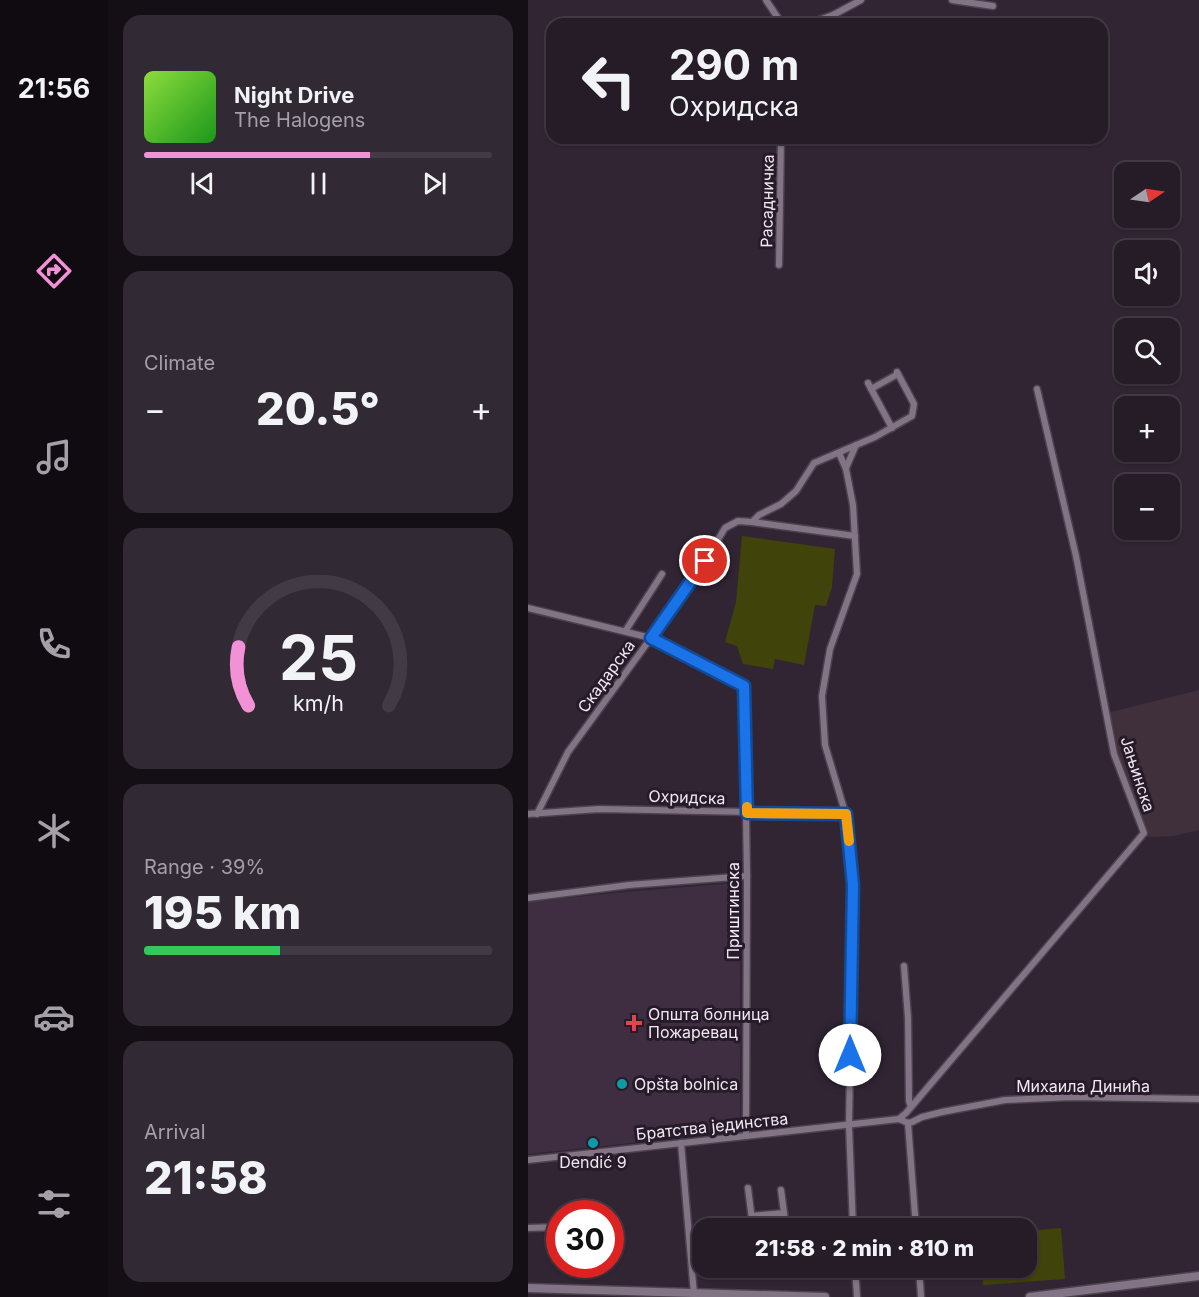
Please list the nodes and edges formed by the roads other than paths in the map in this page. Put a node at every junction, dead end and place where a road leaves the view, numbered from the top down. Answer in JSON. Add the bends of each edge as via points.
{"nodes":[{"id":1,"x":766,"y":0,"type":"edge"},
{"id":2,"x":861,"y":0,"type":"edge"},
{"id":3,"x":952,"y":0,"type":"edge"},
{"id":4,"x":993,"y":6,"type":"dead end"},
{"id":5,"x":778,"y":18,"type":"edge"},
{"id":6,"x":821,"y":18,"type":"edge"},
{"id":7,"x":781,"y":144,"type":"edge"},
{"id":8,"x":779,"y":265,"type":"dead end"},
{"id":9,"x":1037,"y":389,"type":"dead end"},
{"id":10,"x":892,"y":428,"type":"junction"},
{"id":11,"x":856,"y":444,"type":"junction"},
{"id":12,"x":838,"y":453,"type":"junction"},
{"id":13,"x":846,"y":469,"type":"junction"},
{"id":14,"x":752,"y":522,"type":"junction"},
{"id":15,"x":855,"y":536,"type":"junction"},
{"id":16,"x":662,"y":574,"type":"dead end"},
{"id":17,"x":528,"y":608,"type":"edge"},
{"id":18,"x":626,"y":630,"type":"junction"},
{"id":19,"x":651,"y":638,"type":"junction"},
{"id":20,"x":747,"y":813,"type":"junction"},
{"id":21,"x":528,"y":814,"type":"edge"},
{"id":22,"x":537,"y":814,"type":"junction"},
{"id":23,"x":846,"y":814,"type":"junction"},
{"id":24,"x":747,"y":876,"type":"junction"},
{"id":25,"x":528,"y":898,"type":"edge"},
{"id":26,"x":904,"y":966,"type":"dead end"},
{"id":27,"x":1199,"y":1099,"type":"edge"},
{"id":28,"x":911,"y":1107,"type":"junction"},
{"id":29,"x":899,"y":1119,"type":"junction"},
{"id":30,"x":908,"y":1123,"type":"junction"},
{"id":31,"x":849,"y":1126,"type":"junction"},
{"id":32,"x":746,"y":1136,"type":"junction"},
{"id":33,"x":681,"y":1143,"type":"junction"},
{"id":34,"x":528,"y":1160,"type":"edge"},
{"id":35,"x":748,"y":1188,"type":"dead end"},
{"id":36,"x":781,"y":1190,"type":"dead end"},
{"id":37,"x":784,"y":1213,"type":"junction"},
{"id":38,"x":752,"y":1216,"type":"joint"},
{"id":39,"x":785,"y":1218,"type":"edge"},
{"id":40,"x":853,"y":1218,"type":"edge"},
{"id":41,"x":915,"y":1218,"type":"edge"},
{"id":42,"x":546,"y":1227,"type":"edge"},
{"id":43,"x":528,"y":1228,"type":"edge"},
{"id":44,"x":1199,"y":1276,"type":"edge"},
{"id":45,"x":855,"y":1278,"type":"edge"},
{"id":46,"x":920,"y":1278,"type":"edge"},
{"id":47,"x":528,"y":1288,"type":"edge"},
{"id":48,"x":694,"y":1295,"type":"edge"},
{"id":49,"x":825,"y":1297,"type":"edge"},
{"id":50,"x":856,"y":1297,"type":"edge"},
{"id":51,"x":921,"y":1297,"type":"edge"},
{"id":52,"x":1030,"y":1297,"type":"edge"}],
"edges":[{"from":1,"to":5,"type":"street"},
{"from":2,"to":6,"type":"street"},
{"from":3,"to":4,"type":"street"},
{"from":7,"to":8,"type":"street","name":"Расадничка"},
{"from":9,"to":28,"type":"street","name":"Јањинска","via":[[1068,518],[1114,754],[1144,833]]},
{"from":10,"to":10,"type":"street","name":"Скадарска","via":[[869,386],[897,373],[914,410],[912,416]]},
{"from":10,"to":11,"type":"street","name":"Скадарска"},
{"from":11,"to":12,"type":"street","name":"Скадарска"},
{"from":11,"to":13,"type":"street"},
{"from":12,"to":13,"type":"street"},
{"from":12,"to":14,"type":"street","name":"Скадарска","via":[[814,463],[796,491]]},
{"from":13,"to":15,"type":"street"},
{"from":14,"to":15,"type":"street"},
{"from":14,"to":19,"type":"street","name":"Скадарска","via":[[734,522],[725,528]]},
{"from":15,"to":23,"type":"street","via":[[857,574],[830,649],[822,696],[825,745]]},
{"from":16,"to":18,"type":"street"},
{"from":17,"to":18,"type":"street"},
{"from":18,"to":19,"type":"street"},
{"from":19,"to":20,"type":"street","name":"Приштинска","via":[[744,686]]},
{"from":19,"to":22,"type":"street","name":"Скадарска","via":[[568,752]]},
{"from":20,"to":22,"type":"street","name":"Охридска","via":[[599,809]]},
{"from":20,"to":23,"type":"street","name":"Охридска"},
{"from":20,"to":24,"type":"street","name":"Приштинска"},
{"from":21,"to":22,"type":"street","name":"Охридска"},
{"from":23,"to":31,"type":"street","via":[[853,885]]},
{"from":24,"to":25,"type":"street"},
{"from":24,"to":32,"type":"street","name":"Приштинска"},
{"from":26,"to":28,"type":"street"},
{"from":27,"to":30,"type":"street","name":"Михаила Динића","via":[[1005,1100]]},
{"from":28,"to":29,"type":"street","name":"Јањинска"},
{"from":29,"to":30,"type":"street"},
{"from":29,"to":31,"type":"street","name":"Братства јединства"},
{"from":30,"to":41,"type":"street"},
{"from":31,"to":32,"type":"street","name":"Братства јединства"},
{"from":31,"to":40,"type":"street"},
{"from":32,"to":33,"type":"street","name":"Братства јединства"},
{"from":33,"to":34,"type":"street","name":"Братства јединства"},
{"from":33,"to":48,"type":"street"},
{"from":35,"to":38,"type":"street"},
{"from":36,"to":37,"type":"street"},
{"from":37,"to":38,"type":"street"},
{"from":37,"to":39,"type":"street"},
{"from":42,"to":43,"type":"street"},
{"from":44,"to":52,"type":"main road"},
{"from":45,"to":50,"type":"street"},
{"from":46,"to":51,"type":"street"},
{"from":47,"to":48,"type":"main road"},
{"from":48,"to":49,"type":"main road"}]}
